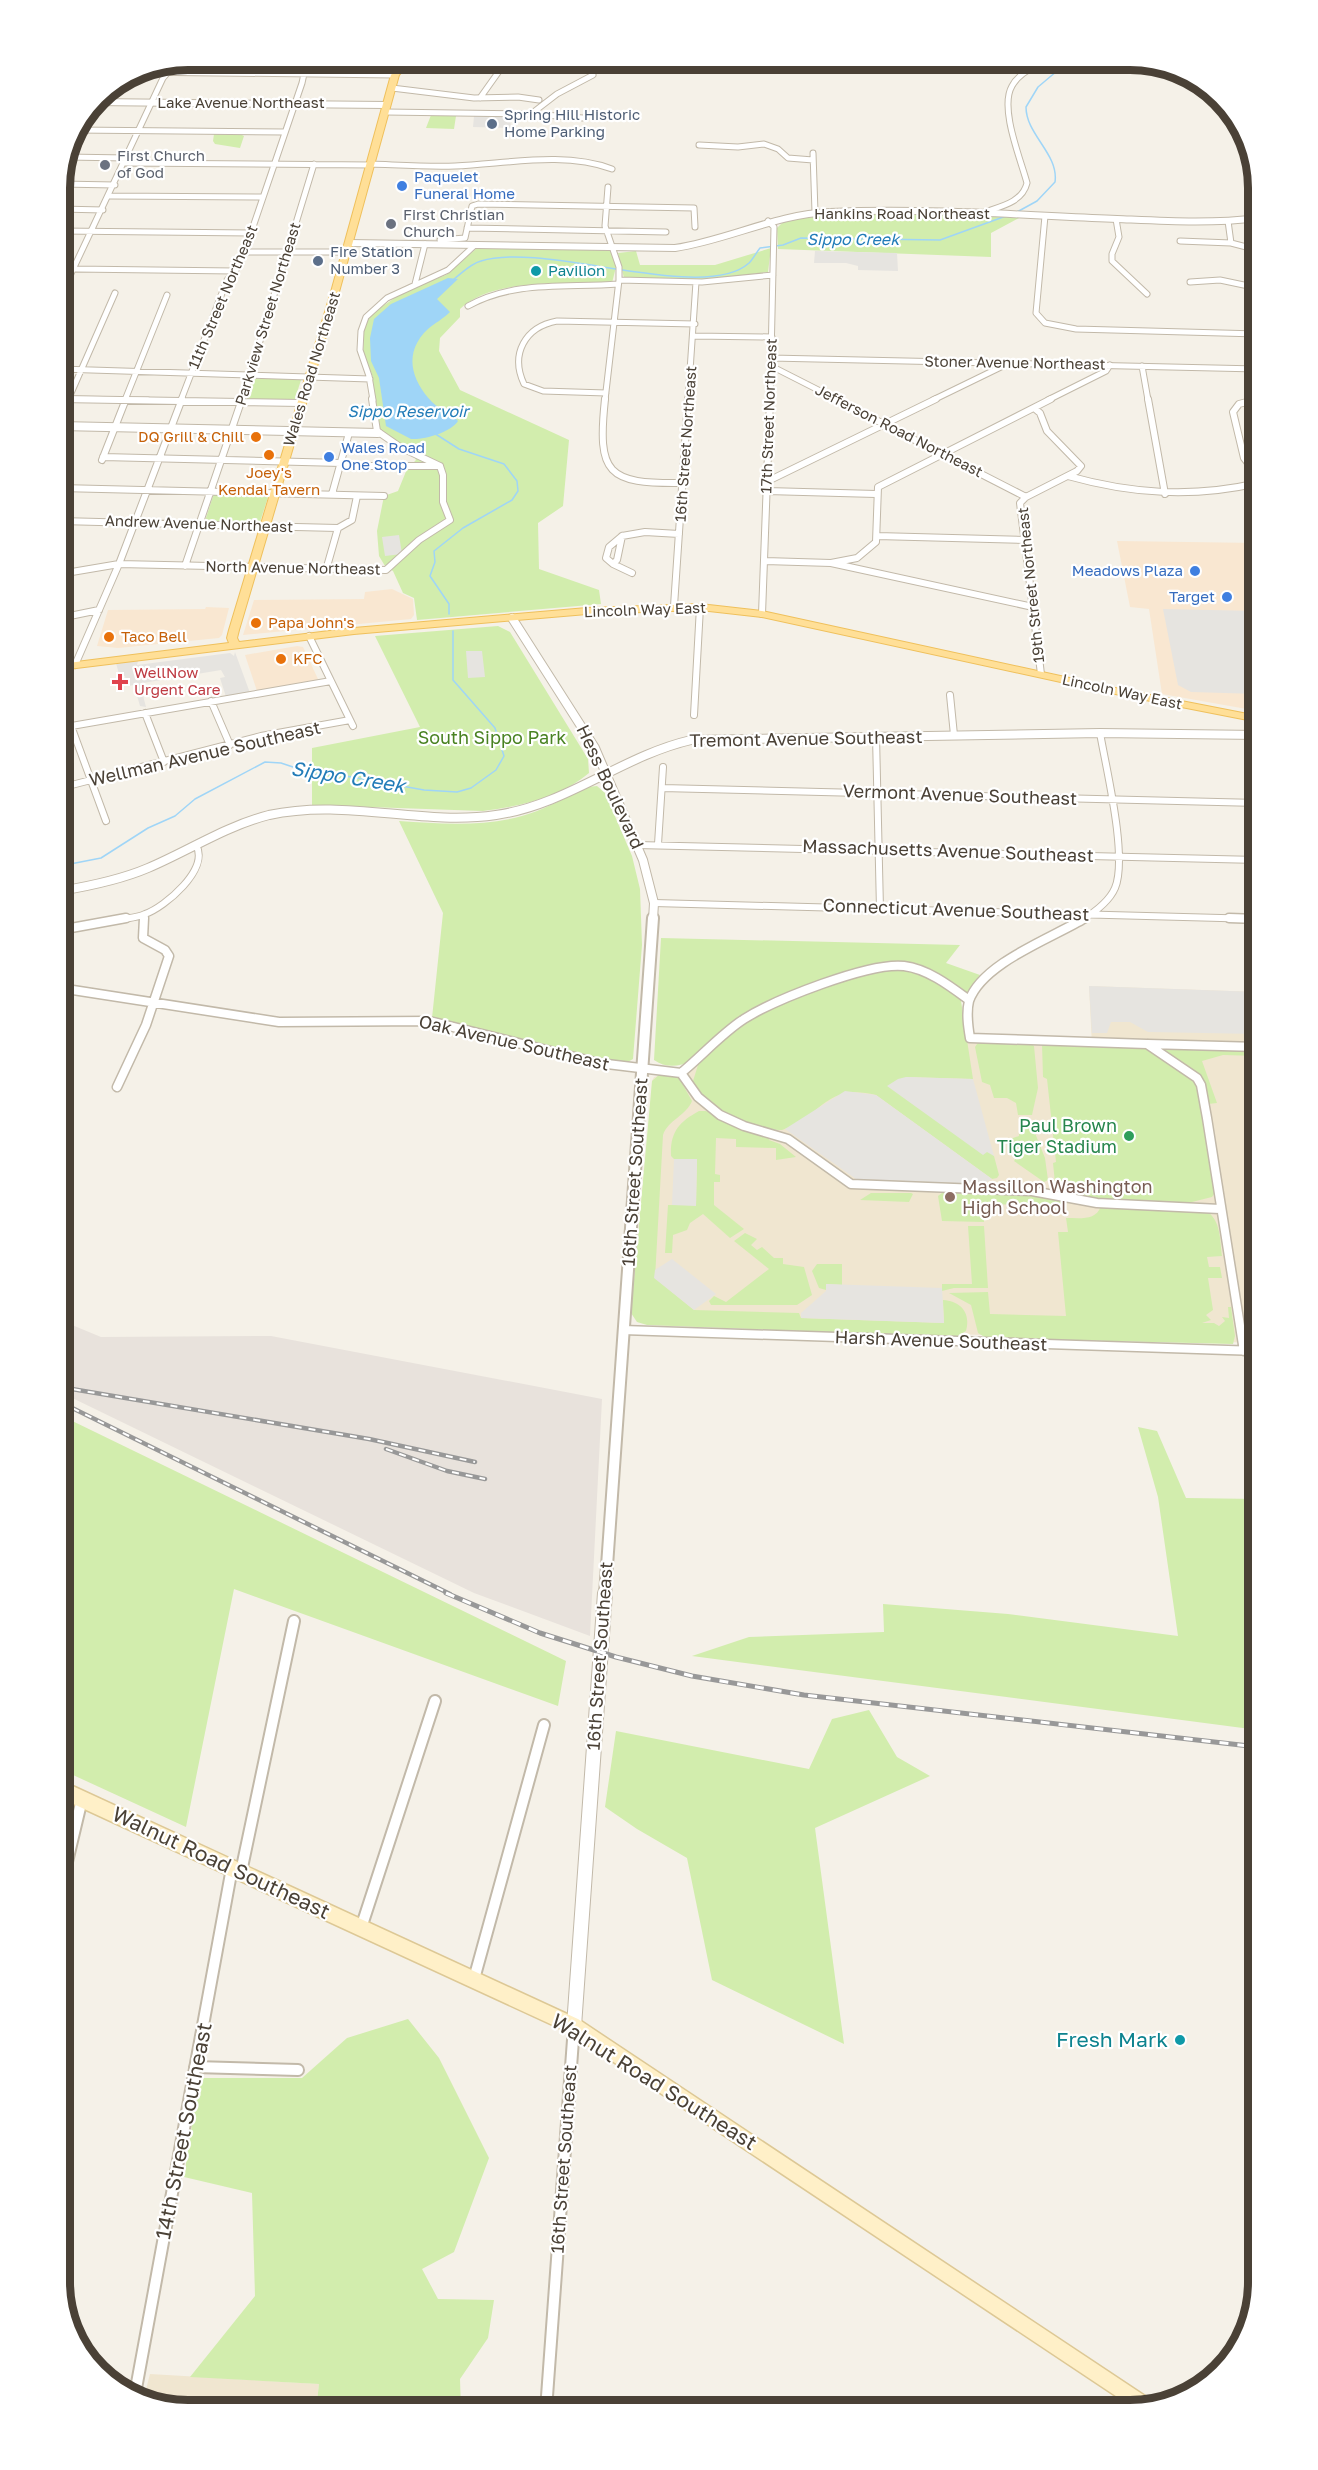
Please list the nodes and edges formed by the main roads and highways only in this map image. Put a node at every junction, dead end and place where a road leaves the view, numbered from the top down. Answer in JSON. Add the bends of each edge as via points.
{"nodes":[{"id":1,"x":399,"y":70,"type":"edge"},
{"id":2,"x":235,"y":645,"type":"junction"},
{"id":3,"x":71,"y":666,"type":"edge"},
{"id":4,"x":1248,"y":717,"type":"edge"},
{"id":5,"x":70,"y":1794,"type":"edge"},
{"id":6,"x":1135,"y":2399,"type":"edge"}],
"edges":[{"from":1,"to":2,"type":"main road","name":"Wales Road Northeast","via":[[234,630]]},
{"from":2,"to":3,"type":"main road","name":"Lincoln Way East"},
{"from":2,"to":4,"type":"main road","name":"Lincoln Way East","via":[[512,618],[700,607],[762,614]]},
{"from":5,"to":6,"type":"main road","name":"Walnut Road Southeast","via":[[574,2026]]}]}
